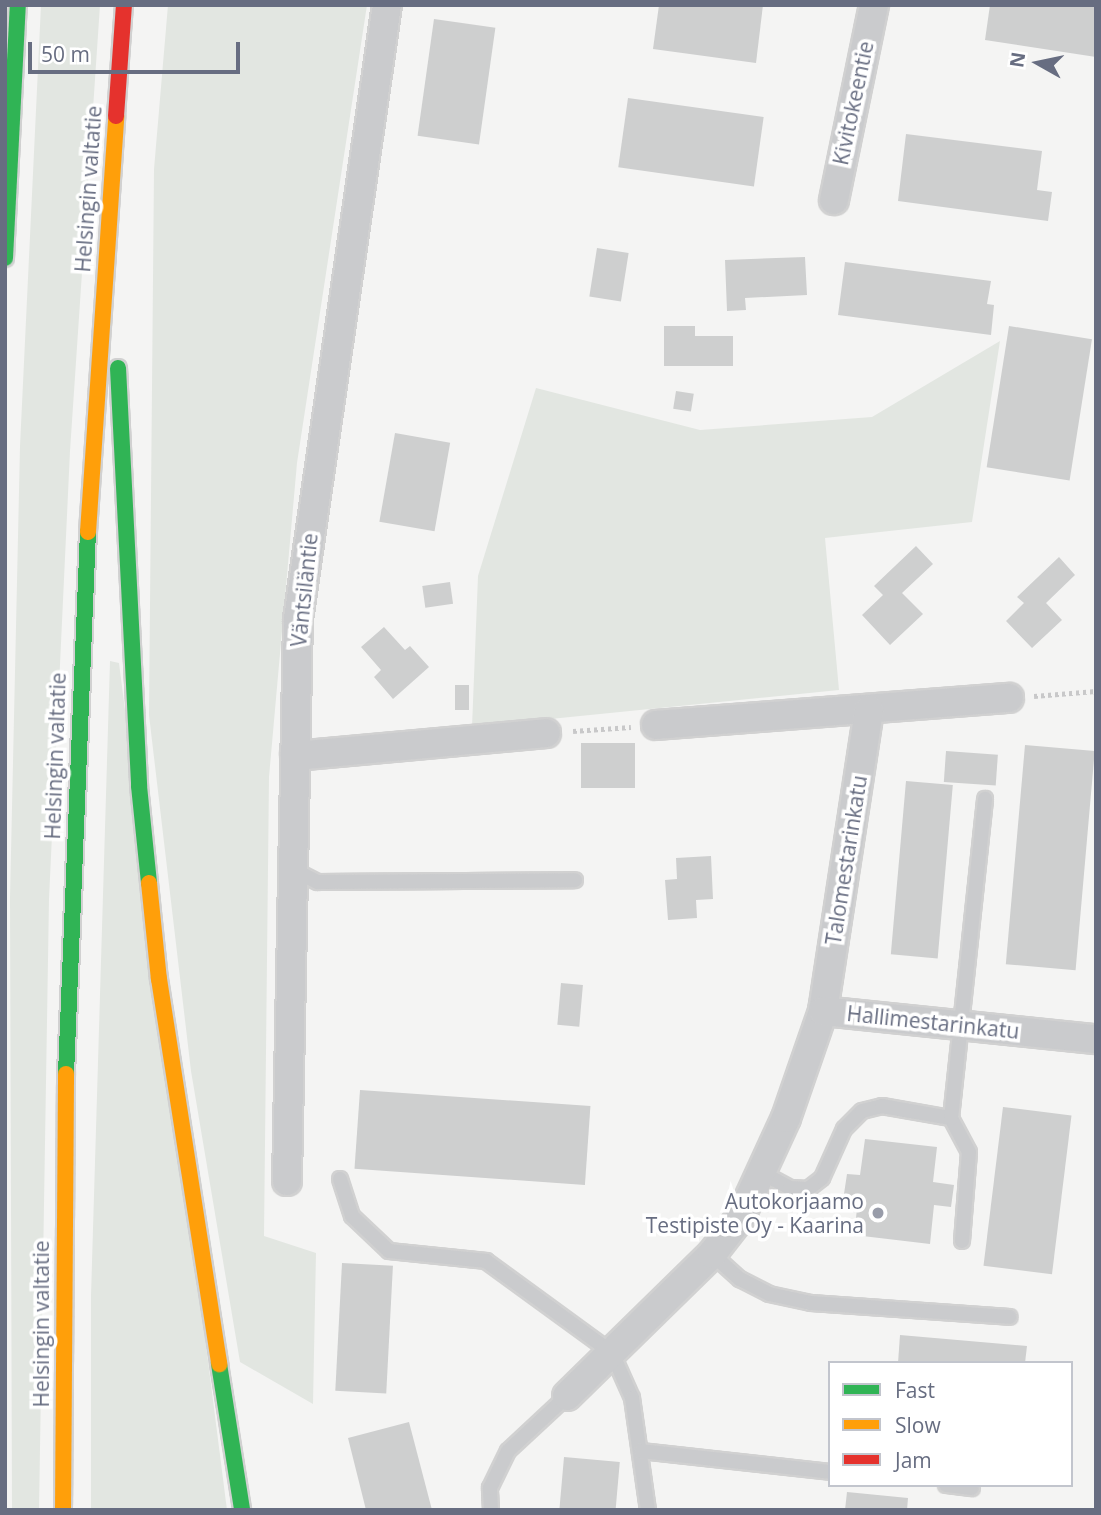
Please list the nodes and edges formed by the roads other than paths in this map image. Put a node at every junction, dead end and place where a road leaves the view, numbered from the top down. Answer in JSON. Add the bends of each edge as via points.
{"nodes":[{"id":1,"x":18,"y":5,"type":"edge"},
{"id":2,"x":124,"y":5,"type":"edge"},
{"id":3,"x":387,"y":5,"type":"edge"},
{"id":4,"x":874,"y":5,"type":"edge"},
{"id":5,"x":108,"y":185,"type":"junction"},
{"id":6,"x":834,"y":201,"type":"dead end"},
{"id":7,"x":5,"y":258,"type":"edge"},
{"id":8,"x":1009,"y":698,"type":"road end"},
{"id":9,"x":869,"y":709,"type":"junction"},
{"id":10,"x":656,"y":725,"type":"road end"},
{"id":11,"x":546,"y":733,"type":"road end"},
{"id":12,"x":295,"y":756,"type":"junction"},
{"id":13,"x":985,"y":799,"type":"dead end"},
{"id":14,"x":291,"y":868,"type":"junction"},
{"id":15,"x":575,"y":880,"type":"dead end"},
{"id":16,"x":823,"y":1010,"type":"junction"},
{"id":17,"x":961,"y":1023,"type":"junction"},
{"id":18,"x":1096,"y":1039,"type":"edge"},
{"id":19,"x":951,"y":1118,"type":"junction"},
{"id":20,"x":764,"y":1174,"type":"junction"},
{"id":21,"x":340,"y":1179,"type":"dead end"},
{"id":22,"x":287,"y":1181,"type":"dead end"},
{"id":23,"x":962,"y":1241,"type":"dead end"},
{"id":24,"x":712,"y":1254,"type":"junction"},
{"id":25,"x":1010,"y":1317,"type":"dead end"},
{"id":26,"x":612,"y":1353,"type":"junction"},
{"id":27,"x":567,"y":1396,"type":"joint"},
{"id":28,"x":641,"y":1451,"type":"junction"},
{"id":29,"x":828,"y":1472,"type":"edge"},
{"id":30,"x":963,"y":1487,"type":"edge"},
{"id":31,"x":972,"y":1488,"type":"dead end"},
{"id":32,"x":63,"y":1510,"type":"edge"},
{"id":33,"x":242,"y":1510,"type":"edge"},
{"id":34,"x":491,"y":1510,"type":"edge"},
{"id":35,"x":648,"y":1510,"type":"edge"}],
"edges":[{"from":1,"to":7,"type":"highway"},
{"from":2,"to":5,"type":"highway","name":"Helsingin valtatie"},
{"from":3,"to":12,"type":"street","name":"Väntsiläntie","via":[[298,619]]},
{"from":4,"to":6,"type":"street","name":"Kivitokeentie"},
{"from":5,"to":32,"type":"highway","name":"Helsingin valtatie","via":[[71,892],[62,1222]]},
{"from":5,"to":33,"type":"highway","via":[[139,786],[159,979]]},
{"from":8,"to":9,"type":"street"},
{"from":9,"to":10,"type":"street"},
{"from":9,"to":16,"type":"street","name":"Talomestarinkatu"},
{"from":11,"to":12,"type":"street"},
{"from":12,"to":14,"type":"street","name":"Väntsiläntie"},
{"from":13,"to":17,"type":"lane"},
{"from":14,"to":15,"type":"lane","via":[[318,882]]},
{"from":14,"to":22,"type":"street","name":"Väntsiläntie"},
{"from":16,"to":17,"type":"street","name":"Hallimestarinkatu"},
{"from":16,"to":20,"type":"street","name":"Hallimestarinkatu"},
{"from":17,"to":18,"type":"street","name":"Hallimestarinkatu"},
{"from":17,"to":19,"type":"lane"},
{"from":19,"to":20,"type":"lane","via":[[882,1106],[862,1111],[844,1129],[822,1178],[808,1189],[790,1188]]},
{"from":19,"to":23,"type":"lane","via":[[969,1152]]},
{"from":20,"to":24,"type":"street","name":"Hallimestarinkatu","via":[[740,1218]]},
{"from":21,"to":26,"type":"lane","via":[[352,1216],[389,1251],[486,1261]]},
{"from":24,"to":25,"type":"lane","via":[[740,1279],[769,1294],[811,1303]]},
{"from":24,"to":26,"type":"street","name":"Hallimestarinkatu"},
{"from":26,"to":27,"type":"street","name":"Hallimestarinkatu"},
{"from":26,"to":28,"type":"lane","via":[[632,1398]]},
{"from":27,"to":34,"type":"lane","via":[[508,1451],[490,1488]]},
{"from":28,"to":29,"type":"lane"},
{"from":28,"to":35,"type":"lane"},
{"from":30,"to":31,"type":"lane"}]}
